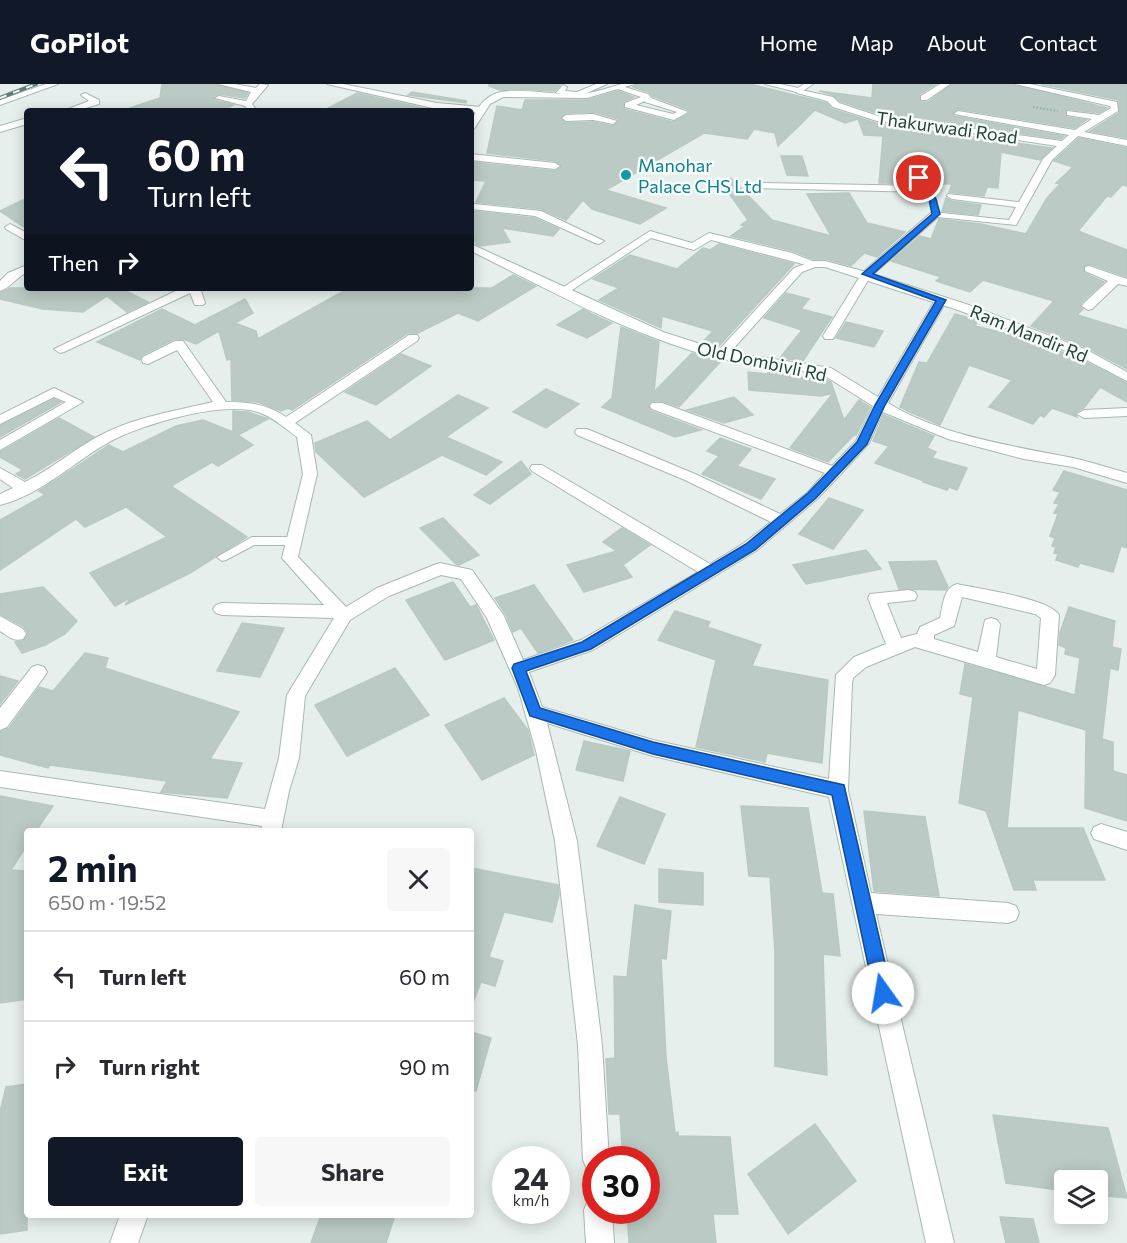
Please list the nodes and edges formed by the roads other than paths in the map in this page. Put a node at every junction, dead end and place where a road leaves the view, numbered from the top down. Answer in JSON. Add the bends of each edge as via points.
{"nodes":[{"id":1,"x":54,"y":84,"type":"edge"},
{"id":2,"x":222,"y":84,"type":"edge"},
{"id":3,"x":265,"y":84,"type":"edge"},
{"id":4,"x":331,"y":84,"type":"edge"},
{"id":5,"x":631,"y":84,"type":"edge"},
{"id":6,"x":769,"y":84,"type":"edge"},
{"id":7,"x":809,"y":84,"type":"edge"},
{"id":8,"x":943,"y":84,"type":"edge"},
{"id":9,"x":1019,"y":84,"type":"edge"},
{"id":10,"x":561,"y":85,"type":"edge"},
{"id":11,"x":598,"y":87,"type":"edge"},
{"id":12,"x":621,"y":87,"type":"junction"},
{"id":13,"x":257,"y":91,"type":"junction"},
{"id":14,"x":800,"y":91,"type":"junction"},
{"id":15,"x":85,"y":95,"type":"dead end"},
{"id":16,"x":554,"y":96,"type":"junction"},
{"id":17,"x":573,"y":97,"type":"junction"},
{"id":18,"x":219,"y":98,"type":"dead end"},
{"id":19,"x":646,"y":98,"type":"junction"},
{"id":20,"x":924,"y":98,"type":"dead end"},
{"id":21,"x":0,"y":104,"type":"edge"},
{"id":22,"x":250,"y":107,"type":"edge"},
{"id":23,"x":77,"y":108,"type":"edge"},
{"id":24,"x":459,"y":108,"type":"edge"},
{"id":25,"x":474,"y":109,"type":"edge"},
{"id":26,"x":481,"y":110,"type":"junction"},
{"id":27,"x":1070,"y":113,"type":"road end"},
{"id":28,"x":958,"y":114,"type":"dead end"},
{"id":29,"x":1100,"y":118,"type":"junction"},
{"id":30,"x":613,"y":121,"type":"dead end"},
{"id":31,"x":24,"y":122,"type":"edge"},
{"id":32,"x":474,"y":122,"type":"edge"},
{"id":33,"x":0,"y":129,"type":"edge"},
{"id":34,"x":1076,"y":133,"type":"junction"},
{"id":35,"x":1127,"y":143,"type":"edge"},
{"id":36,"x":1063,"y":144,"type":"junction"},
{"id":37,"x":474,"y":157,"type":"edge"},
{"id":38,"x":555,"y":166,"type":"dead end"},
{"id":39,"x":919,"y":178,"type":"dead end"},
{"id":40,"x":757,"y":186,"type":"dead end"},
{"id":41,"x":926,"y":189,"type":"junction"},
{"id":42,"x":952,"y":196,"type":"dead end"},
{"id":43,"x":1022,"y":205,"type":"junction"},
{"id":44,"x":474,"y":207,"type":"edge"},
{"id":45,"x":934,"y":207,"type":"junction"},
{"id":46,"x":10,"y":227,"type":"dead end"},
{"id":47,"x":24,"y":236,"type":"edge"},
{"id":48,"x":599,"y":241,"type":"dead end"},
{"id":49,"x":474,"y":249,"type":"edge"},
{"id":50,"x":813,"y":264,"type":"junction"},
{"id":51,"x":24,"y":269,"type":"edge"},
{"id":52,"x":1089,"y":269,"type":"dead end"},
{"id":53,"x":867,"y":274,"type":"junction"},
{"id":54,"x":1121,"y":282,"type":"edge"},
{"id":55,"x":0,"y":288,"type":"edge"},
{"id":56,"x":186,"y":291,"type":"edge"},
{"id":57,"x":194,"y":291,"type":"edge"},
{"id":58,"x":562,"y":292,"type":"junction"},
{"id":59,"x":941,"y":300,"type":"junction"},
{"id":60,"x":199,"y":303,"type":"dead end"},
{"id":61,"x":1088,"y":306,"type":"dead end"},
{"id":62,"x":829,"y":336,"type":"dead end"},
{"id":63,"x":413,"y":338,"type":"dead end"},
{"id":64,"x":60,"y":349,"type":"dead end"},
{"id":65,"x":720,"y":355,"type":"junction"},
{"id":66,"x":148,"y":360,"type":"dead end"},
{"id":67,"x":1127,"y":376,"type":"edge"},
{"id":68,"x":880,"y":405,"type":"junction"},
{"id":69,"x":222,"y":406,"type":"junction"},
{"id":70,"x":657,"y":406,"type":"dead end"},
{"id":71,"x":1127,"y":412,"type":"edge"},
{"id":72,"x":1084,"y":414,"type":"dead end"},
{"id":73,"x":0,"y":420,"type":"edge"},
{"id":74,"x":286,"y":423,"type":"junction"},
{"id":75,"x":582,"y":432,"type":"dead end"},
{"id":76,"x":0,"y":446,"type":"edge"},
{"id":77,"x":537,"y":468,"type":"dead end"},
{"id":78,"x":835,"y":472,"type":"junction"},
{"id":79,"x":0,"y":473,"type":"edge"},
{"id":80,"x":1127,"y":478,"type":"edge"},
{"id":81,"x":24,"y":488,"type":"junction"},
{"id":82,"x":0,"y":500,"type":"edge"},
{"id":83,"x":782,"y":521,"type":"junction"},
{"id":84,"x":293,"y":541,"type":"junction"},
{"id":85,"x":222,"y":557,"type":"dead end"},
{"id":86,"x":710,"y":572,"type":"junction"},
{"id":87,"x":909,"y":596,"type":"dead end"},
{"id":88,"x":222,"y":609,"type":"dead end"},
{"id":89,"x":343,"y":614,"type":"junction"},
{"id":90,"x":0,"y":622,"type":"edge"},
{"id":91,"x":991,"y":624,"type":"dead end"},
{"id":92,"x":17,"y":634,"type":"dead end"},
{"id":93,"x":925,"y":642,"type":"junction"},
{"id":94,"x":896,"y":648,"type":"junction"},
{"id":95,"x":986,"y":662,"type":"junction"},
{"id":96,"x":519,"y":668,"type":"junction"},
{"id":97,"x":38,"y":672,"type":"dead end"},
{"id":98,"x":535,"y":712,"type":"junction"},
{"id":99,"x":0,"y":722,"type":"edge"},
{"id":100,"x":0,"y":778,"type":"edge"},
{"id":101,"x":838,"y":790,"type":"junction"},
{"id":102,"x":273,"y":825,"type":"edge"},
{"id":103,"x":1101,"y":833,"type":"dead end"},
{"id":104,"x":1127,"y":841,"type":"edge"},
{"id":105,"x":862,"y":903,"type":"junction"},
{"id":106,"x":1008,"y":913,"type":"dead end"},
{"id":107,"x":595,"y":1146,"type":"edge"},
{"id":108,"x":134,"y":1218,"type":"edge"},
{"id":109,"x":599,"y":1224,"type":"edge"},
{"id":110,"x":124,"y":1243,"type":"edge"},
{"id":111,"x":600,"y":1243,"type":"edge"},
{"id":112,"x":940,"y":1243,"type":"edge"}],
"edges":[{"from":1,"to":21,"type":"street"},
{"from":2,"to":13,"type":"street"},
{"from":3,"to":13,"type":"street"},
{"from":4,"to":24,"type":"street"},
{"from":5,"to":12,"type":"street"},
{"from":6,"to":14,"type":"street","name":"Thakurwadi Road"},
{"from":7,"to":14,"type":"street"},
{"from":8,"to":20,"type":"street"},
{"from":9,"to":29,"type":"street","via":[[1114,104],[1115,109]]},
{"from":10,"to":11,"type":"street","via":[[560,93],[573,96]]},
{"from":10,"to":16,"type":"street","via":[[555,87]]},
{"from":11,"to":12,"type":"street"},
{"from":11,"to":17,"type":"street"},
{"from":12,"to":19,"type":"street"},
{"from":13,"to":22,"type":"street"},
{"from":14,"to":36,"type":"street","name":"Thakurwadi Road","via":[[877,118]]},
{"from":15,"to":23,"type":"street","via":[[96,102]]},
{"from":16,"to":17,"type":"street"},
{"from":16,"to":26,"type":"street","via":[[501,94]]},
{"from":17,"to":30,"type":"street","via":[[565,105],[567,121],[592,117]]},
{"from":18,"to":22,"type":"street"},
{"from":19,"to":19,"type":"street","via":[[648,100],[684,112],[674,117],[628,105]]},
{"from":25,"to":26,"type":"street"},
{"from":26,"to":32,"type":"street"},
{"from":27,"to":29,"type":"street"},
{"from":28,"to":34,"type":"street"},
{"from":29,"to":34,"type":"street"},
{"from":31,"to":33,"type":"street"},
{"from":34,"to":35,"type":"street"},
{"from":34,"to":36,"type":"street"},
{"from":36,"to":43,"type":"street","via":[[1048,159]]},
{"from":37,"to":38,"type":"street"},
{"from":39,"to":41,"type":"street"},
{"from":40,"to":41,"type":"street"},
{"from":41,"to":45,"type":"street"},
{"from":42,"to":43,"type":"street"},
{"from":43,"to":45,"type":"street","via":[[1012,223]]},
{"from":44,"to":48,"type":"street","via":[[537,213]]},
{"from":45,"to":53,"type":"street"},
{"from":46,"to":47,"type":"street"},
{"from":49,"to":58,"type":"street","name":"Old Dombivli Rd"},
{"from":50,"to":53,"type":"street","name":"Ram Mandir Rd"},
{"from":50,"to":58,"type":"street","name":"Ram Mandir Rd","via":[[709,236],[694,247],[650,234]]},
{"from":50,"to":65,"type":"street","via":[[798,270]]},
{"from":51,"to":55,"type":"street"},
{"from":52,"to":54,"type":"street"},
{"from":53,"to":59,"type":"street","name":"Ram Mandir Rd"},
{"from":53,"to":62,"type":"street"},
{"from":54,"to":61,"type":"street"},
{"from":56,"to":64,"type":"street"},
{"from":57,"to":60,"type":"street"},
{"from":58,"to":65,"type":"street","name":"Old Dombivli Rd","via":[[659,335]]},
{"from":59,"to":67,"type":"street","name":"Ram Mandir Rd","via":[[1083,353]]},
{"from":59,"to":68,"type":"street"},
{"from":63,"to":74,"type":"street"},
{"from":65,"to":68,"type":"street","name":"Old Dombivli Rd","via":[[826,371]]},
{"from":66,"to":69,"type":"street","via":[[179,344]]},
{"from":68,"to":78,"type":"street","via":[[862,444]]},
{"from":68,"to":80,"type":"street","name":"Old Dombivli Rd","via":[[953,435]]},
{"from":69,"to":74,"type":"street","via":[[266,410]]},
{"from":69,"to":81,"type":"street","via":[[151,420],[106,438],[48,477]]},
{"from":70,"to":78,"type":"street"},
{"from":71,"to":72,"type":"street"},
{"from":73,"to":76,"type":"street","via":[[54,392],[76,402]]},
{"from":74,"to":84,"type":"street","via":[[304,435],[310,474]]},
{"from":75,"to":83,"type":"street"},
{"from":77,"to":86,"type":"street"},
{"from":78,"to":83,"type":"street"},
{"from":79,"to":81,"type":"street"},
{"from":81,"to":82,"type":"street"},
{"from":83,"to":86,"type":"street"},
{"from":84,"to":85,"type":"lane","via":[[252,542]]},
{"from":84,"to":89,"type":"street","via":[[290,558]]},
{"from":86,"to":96,"type":"street","via":[[586,645]]},
{"from":87,"to":94,"type":"street","via":[[876,598]]},
{"from":88,"to":89,"type":"street"},
{"from":89,"to":96,"type":"street","via":[[383,592],[440,569],[466,574],[495,616]]},
{"from":89,"to":102,"type":"street","via":[[296,695],[289,758]]},
{"from":90,"to":92,"type":"street"},
{"from":91,"to":95,"type":"street"},
{"from":93,"to":94,"type":"street","via":[[914,640]]},
{"from":93,"to":95,"type":"street"},
{"from":93,"to":95,"type":"street","via":[[926,632],[948,622],[957,590],[1040,609],[1050,615],[1044,678]]},
{"from":94,"to":101,"type":"street","via":[[860,662],[845,675]]},
{"from":96,"to":98,"type":"street"},
{"from":97,"to":99,"type":"street"},
{"from":98,"to":101,"type":"street","via":[[653,748]]},
{"from":98,"to":107,"type":"street","via":[[566,842],[590,1045]]},
{"from":100,"to":102,"type":"street"},
{"from":101,"to":105,"type":"street"},
{"from":103,"to":104,"type":"street"},
{"from":105,"to":106,"type":"street"},
{"from":105,"to":112,"type":"street"},
{"from":108,"to":110,"type":"street"},
{"from":109,"to":111,"type":"street"}]}
